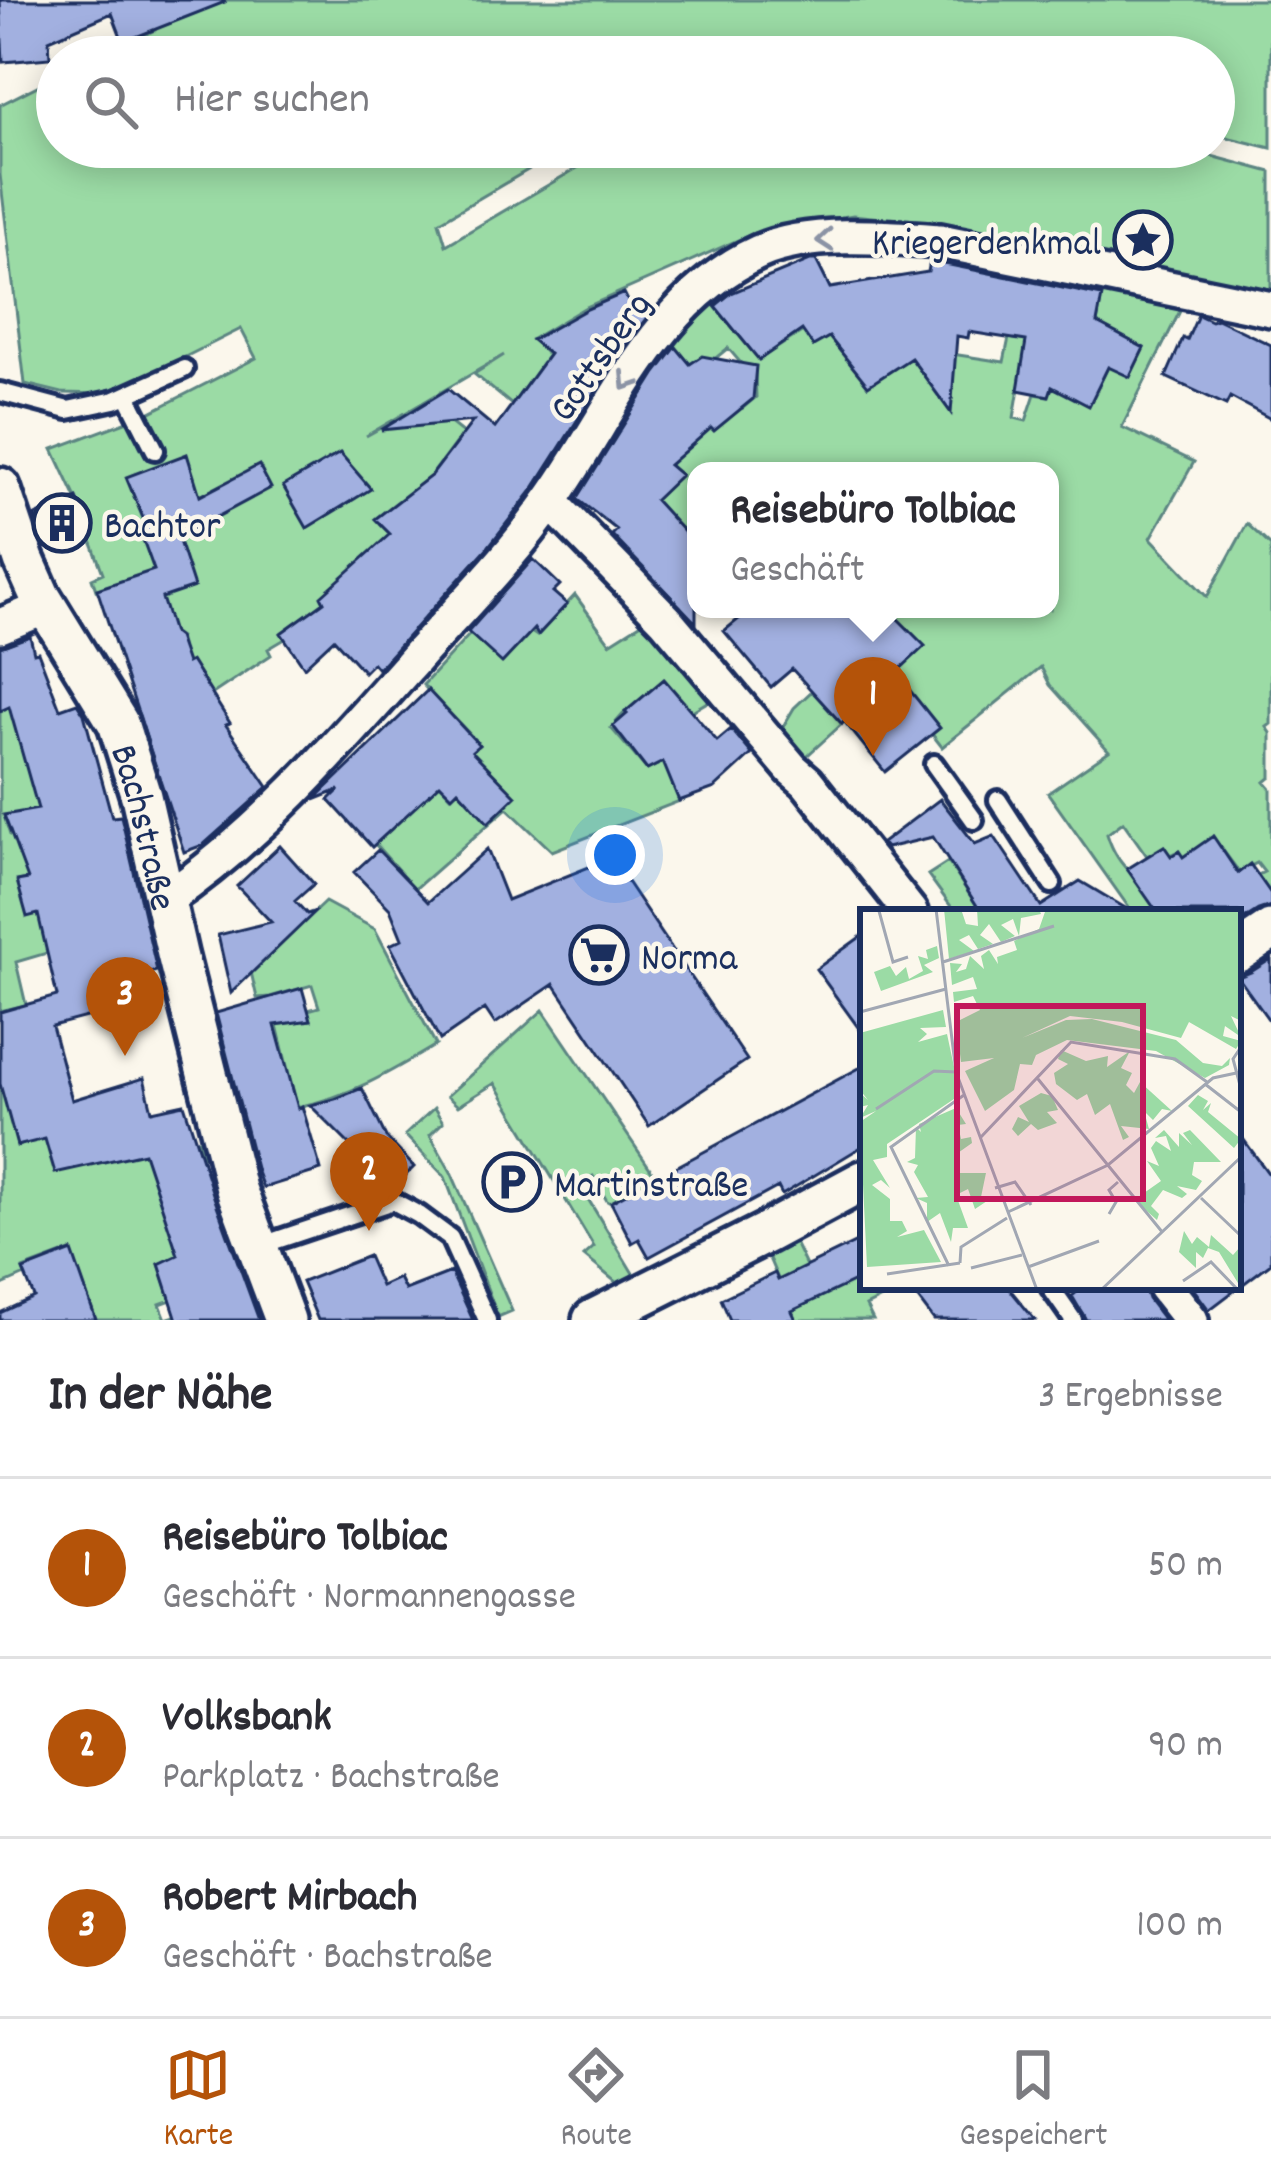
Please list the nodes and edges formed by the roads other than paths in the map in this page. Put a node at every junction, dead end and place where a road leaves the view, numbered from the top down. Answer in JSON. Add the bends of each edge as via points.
{"nodes":[{"id":1,"x":1271,"y":309,"type":"edge"},
{"id":2,"x":184,"y":369,"type":"dead end"},
{"id":3,"x":0,"y":392,"type":"edge"},
{"id":4,"x":127,"y":395,"type":"junction"},
{"id":5,"x":155,"y":450,"type":"dead end"},
{"id":6,"x":0,"y":488,"type":"edge"},
{"id":7,"x":550,"y":502,"type":"junction"},
{"id":8,"x":46,"y":607,"type":"junction"},
{"id":9,"x":0,"y":626,"type":"edge"},
{"id":10,"x":934,"y":764,"type":"dead end"},
{"id":11,"x":998,"y":800,"type":"dead end"},
{"id":12,"x":974,"y":820,"type":"dead end"},
{"id":13,"x":1052,"y":884,"type":"dead end"},
{"id":14,"x":164,"y":900,"type":"junction"},
{"id":15,"x":908,"y":909,"type":"edge"},
{"id":16,"x":1271,"y":930,"type":"edge"},
{"id":17,"x":1241,"y":950,"type":"edge"},
{"id":18,"x":860,"y":1183,"type":"edge"},
{"id":19,"x":257,"y":1247,"type":"junction"},
{"id":20,"x":1052,"y":1290,"type":"edge"},
{"id":21,"x":1167,"y":1290,"type":"edge"},
{"id":22,"x":285,"y":1320,"type":"edge"},
{"id":23,"x":487,"y":1320,"type":"edge"},
{"id":24,"x":593,"y":1320,"type":"edge"},
{"id":25,"x":1073,"y":1320,"type":"edge"},
{"id":26,"x":1191,"y":1320,"type":"edge"}],
"edges":[{"from":1,"to":7,"type":"street","name":"Gottsberg","one_way":true,"via":[[940,241],[782,244],[710,281],[679,309]]},
{"from":2,"to":4,"type":"lane"},
{"from":3,"to":4,"type":"lane","via":[[68,410]]},
{"from":4,"to":5,"type":"lane"},
{"from":6,"to":8,"type":"street","name":"Bachstraße"},
{"from":7,"to":14,"type":"street","name":"Gottsberg","via":[[324,760]]},
{"from":7,"to":15,"type":"street","via":[[666,620]]},
{"from":8,"to":9,"type":"street"},
{"from":8,"to":14,"type":"street","name":"Bachstraße","via":[[118,723]]},
{"from":10,"to":12,"type":"lane"},
{"from":11,"to":13,"type":"lane"},
{"from":14,"to":19,"type":"street","name":"Bachstraße"},
{"from":16,"to":17,"type":"street"},
{"from":18,"to":24,"type":"street"},
{"from":19,"to":22,"type":"street","name":"Bachstraße"},
{"from":19,"to":23,"type":"lane","via":[[393,1201],[450,1238]]},
{"from":20,"to":25,"type":"lane"},
{"from":21,"to":26,"type":"street"}]}
